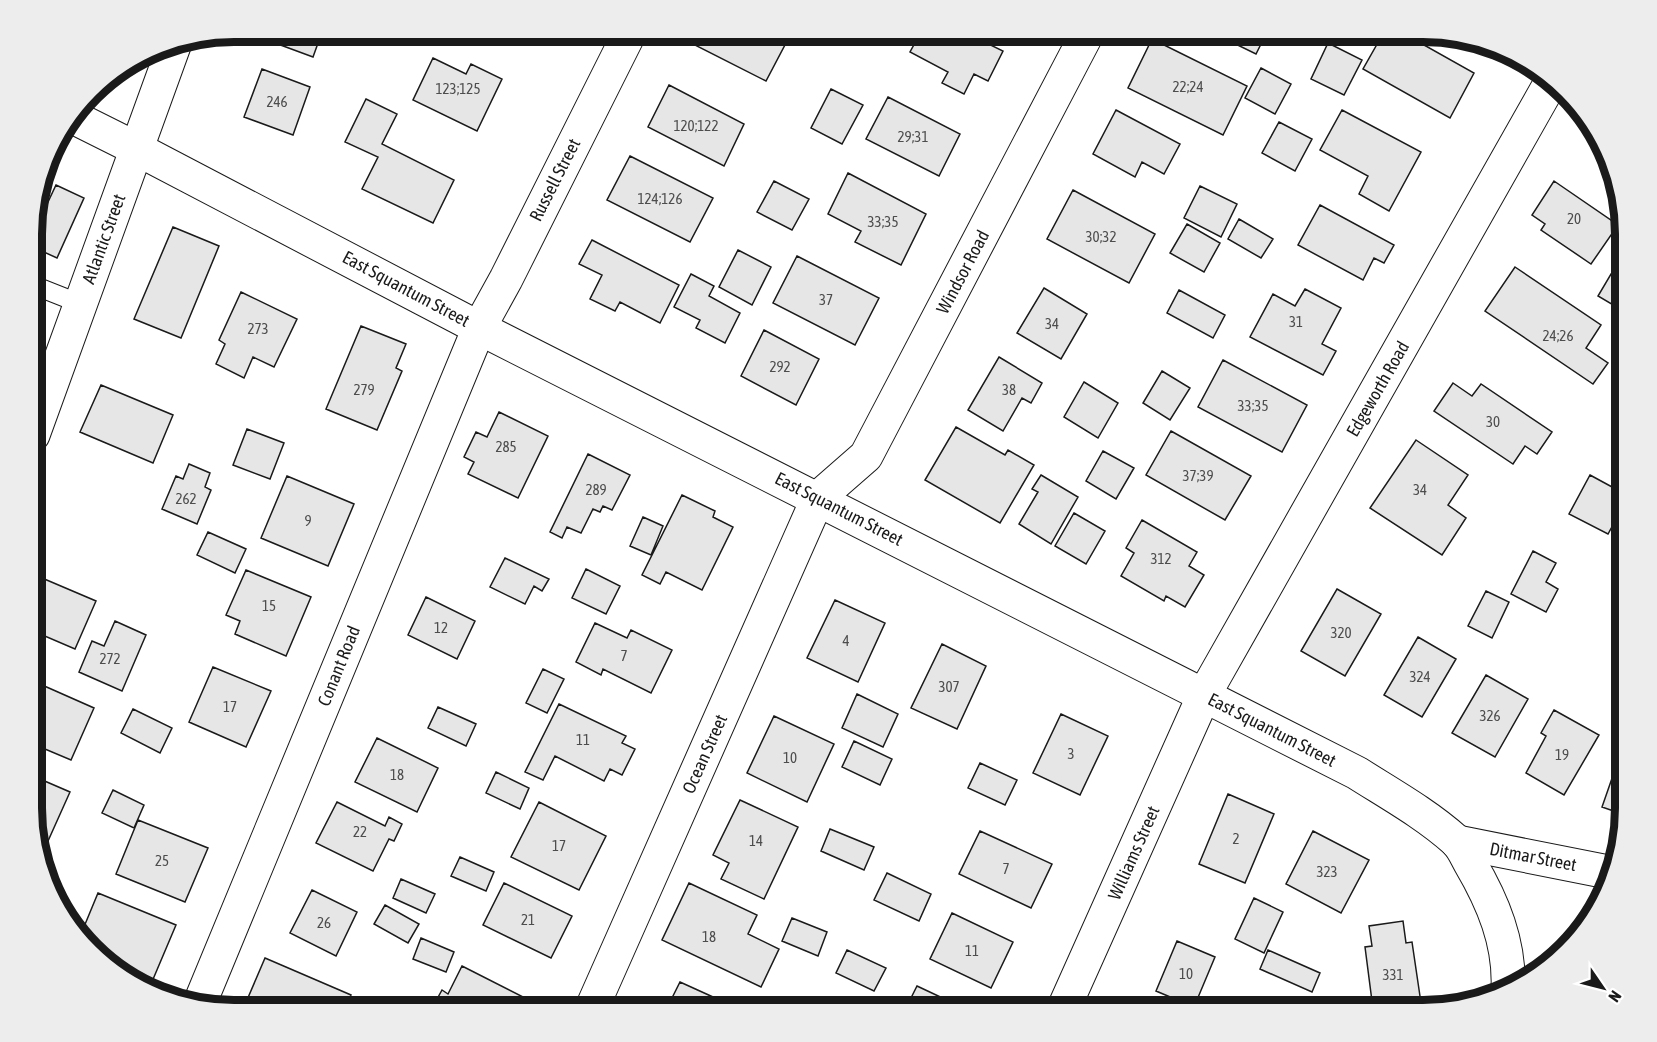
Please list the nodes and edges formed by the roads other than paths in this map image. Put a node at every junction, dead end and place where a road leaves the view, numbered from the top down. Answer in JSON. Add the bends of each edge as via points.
{"nodes":[{"id":1,"x":625,"y":42,"type":"edge"},
{"id":2,"x":1083,"y":42,"type":"edge"},
{"id":3,"x":172,"y":52,"type":"edge"},
{"id":4,"x":1548,"y":88,"type":"edge"},
{"id":5,"x":79,"y":120,"type":"edge"},
{"id":6,"x":137,"y":148,"type":"junction"},
{"id":7,"x":42,"y":289,"type":"edge"},
{"id":8,"x":81,"y":304,"type":"junction"},
{"id":9,"x":479,"y":328,"type":"junction"},
{"id":10,"x":42,"y":410,"type":"edge"},
{"id":11,"x":818,"y":498,"type":"junction"},
{"id":12,"x":1204,"y":695,"type":"junction"},
{"id":13,"x":1457,"y":842,"type":"junction"},
{"id":14,"x":1604,"y":871,"type":"edge"},
{"id":15,"x":1508,"y":979,"type":"edge"},
{"id":16,"x":202,"y":997,"type":"edge"},
{"id":17,"x":595,"y":1000,"type":"edge"},
{"id":18,"x":1067,"y":1000,"type":"edge"}],
"edges":[{"from":1,"to":9,"type":"street","name":"Russell Street"},
{"from":2,"to":11,"type":"street","name":"Windsor Road","via":[[866,456]]},
{"from":3,"to":6,"type":"street","name":"Atlantic Street"},
{"from":4,"to":12,"type":"street","name":"Edgeworth Road"},
{"from":5,"to":6,"type":"street","name":"East Squantum Street"},
{"from":6,"to":8,"type":"street","name":"Atlantic Street"},
{"from":6,"to":9,"type":"street","name":"East Squantum Street"},
{"from":7,"to":8,"type":"lane"},
{"from":8,"to":10,"type":"street","name":"Atlantic Street"},
{"from":9,"to":11,"type":"street","name":"East Squantum Street"},
{"from":9,"to":16,"type":"street","name":"Conant Road"},
{"from":11,"to":12,"type":"street","name":"East Squantum Street"},
{"from":11,"to":17,"type":"street","name":"Ocean Street"},
{"from":12,"to":13,"type":"street","name":"East Squantum Street","via":[[1357,773]]},
{"from":12,"to":18,"type":"street","name":"Williams Street"},
{"from":13,"to":14,"type":"street","name":"Ditmar Street"},
{"from":13,"to":15,"type":"street","name":"East Squantum Street","via":[[1484,888],[1500,927]]}]}
